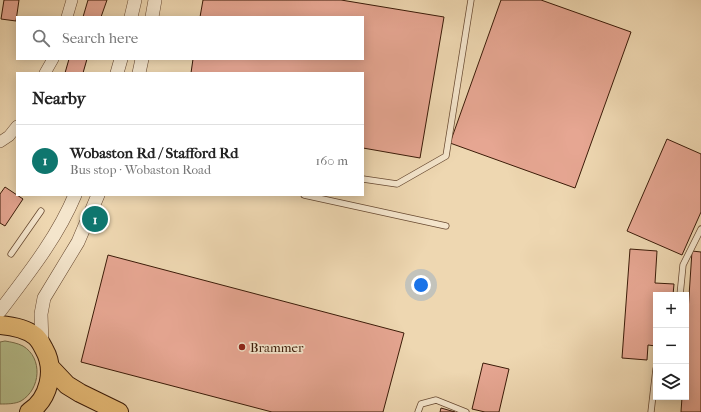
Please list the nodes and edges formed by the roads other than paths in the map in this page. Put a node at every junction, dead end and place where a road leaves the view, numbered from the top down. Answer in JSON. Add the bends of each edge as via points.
{"nodes":[{"id":1,"x":72,"y":0,"type":"edge"},
{"id":2,"x":135,"y":0,"type":"edge"},
{"id":3,"x":155,"y":0,"type":"edge"},
{"id":4,"x":471,"y":0,"type":"edge"},
{"id":5,"x":67,"y":16,"type":"edge"},
{"id":6,"x":131,"y":16,"type":"edge"},
{"id":7,"x":152,"y":16,"type":"edge"},
{"id":8,"x":52,"y":60,"type":"edge"},
{"id":9,"x":121,"y":60,"type":"edge"},
{"id":10,"x":142,"y":60,"type":"edge"},
{"id":11,"x":46,"y":72,"type":"edge"},
{"id":12,"x":117,"y":72,"type":"edge"},
{"id":13,"x":138,"y":72,"type":"edge"},
{"id":14,"x":16,"y":127,"type":"edge"},
{"id":15,"x":0,"y":142,"type":"edge"},
{"id":16,"x":364,"y":179,"type":"edge"},
{"id":17,"x":75,"y":196,"type":"edge"},
{"id":18,"x":98,"y":196,"type":"edge"},
{"id":19,"x":309,"y":196,"type":"edge"},
{"id":20,"x":41,"y":211,"type":"dead end"},
{"id":21,"x":446,"y":226,"type":"dead end"},
{"id":22,"x":701,"y":229,"type":"edge"},
{"id":23,"x":11,"y":254,"type":"dead end"},
{"id":24,"x":680,"y":292,"type":"edge"},
{"id":25,"x":0,"y":311,"type":"edge"},
{"id":26,"x":0,"y":325,"type":"edge"},
{"id":27,"x":42,"y":345,"type":"junction"},
{"id":28,"x":50,"y":367,"type":"junction"},
{"id":29,"x":653,"y":395,"type":"edge"},
{"id":30,"x":29,"y":412,"type":"edge"},
{"id":31,"x":119,"y":412,"type":"edge"},
{"id":32,"x":418,"y":412,"type":"edge"},
{"id":33,"x":465,"y":412,"type":"edge"},
{"id":34,"x":651,"y":412,"type":"edge"}],
"edges":[{"from":1,"to":5,"type":"street"},
{"from":2,"to":6,"type":"street"},
{"from":3,"to":7,"type":"street"},
{"from":4,"to":16,"type":"lane","via":[[446,156],[397,184]]},
{"from":8,"to":11,"type":"street"},
{"from":9,"to":12,"type":"street"},
{"from":10,"to":13,"type":"street"},
{"from":14,"to":15,"type":"street"},
{"from":17,"to":25,"type":"street","via":[[66,216],[33,268]]},
{"from":18,"to":27,"type":"street","via":[[78,242],[44,298],[41,314]]},
{"from":19,"to":21,"type":"lane"},
{"from":20,"to":23,"type":"lane"},
{"from":22,"to":24,"type":"lane","via":[[683,265]]},
{"from":26,"to":27,"type":"highway","via":[[14,326],[26,331],[36,337]]},
{"from":27,"to":28,"type":"highway"},
{"from":28,"to":30,"type":"highway","via":[[50,382],[44,396]]},
{"from":28,"to":31,"type":"highway","via":[[67,385]]},
{"from":29,"to":34,"type":"lane"},
{"from":32,"to":33,"type":"lane","via":[[421,404],[436,400]]}]}
